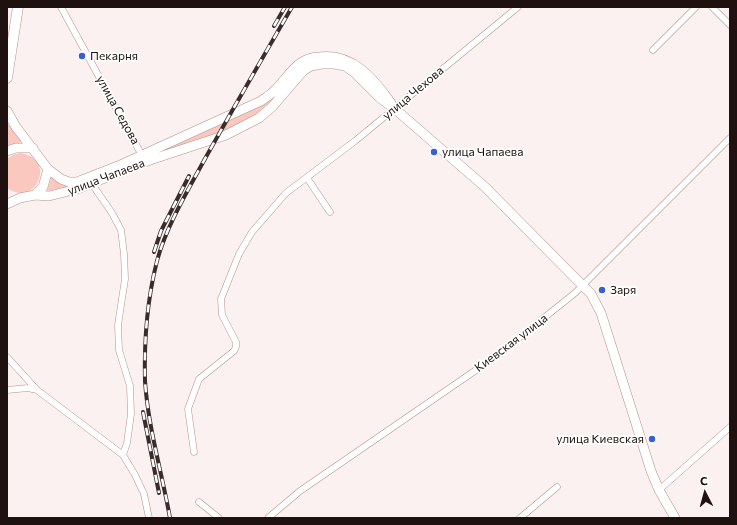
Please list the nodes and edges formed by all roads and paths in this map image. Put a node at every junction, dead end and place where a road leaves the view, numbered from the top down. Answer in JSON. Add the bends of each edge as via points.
{"nodes":[{"id":1,"x":18,"y":7,"type":"edge"},
{"id":2,"x":62,"y":7,"type":"edge"},
{"id":3,"x":518,"y":7,"type":"edge"},
{"id":4,"x":696,"y":7,"type":"edge"},
{"id":5,"x":712,"y":7,"type":"edge"},
{"id":6,"x":730,"y":25,"type":"edge"},
{"id":7,"x":653,"y":50,"type":"dead end"},
{"id":8,"x":7,"y":78,"type":"edge"},
{"id":9,"x":395,"y":108,"type":"junction"},
{"id":10,"x":7,"y":111,"type":"edge"},
{"id":11,"x":730,"y":138,"type":"edge"},
{"id":12,"x":33,"y":148,"type":"junction"},
{"id":13,"x":139,"y":150,"type":"dead end"},
{"id":14,"x":7,"y":151,"type":"edge"},
{"id":15,"x":48,"y":168,"type":"junction"},
{"id":16,"x":307,"y":178,"type":"junction"},
{"id":17,"x":92,"y":184,"type":"junction"},
{"id":18,"x":7,"y":194,"type":"edge"},
{"id":19,"x":35,"y":195,"type":"junction"},
{"id":20,"x":20,"y":198,"type":"junction"},
{"id":21,"x":7,"y":204,"type":"edge"},
{"id":22,"x":330,"y":212,"type":"dead end"},
{"id":23,"x":583,"y":286,"type":"junction"},
{"id":24,"x":7,"y":357,"type":"edge"},
{"id":25,"x":7,"y":390,"type":"edge"},
{"id":26,"x":38,"y":390,"type":"junction"},
{"id":27,"x":730,"y":427,"type":"edge"},
{"id":28,"x":194,"y":452,"type":"dead end"},
{"id":29,"x":123,"y":455,"type":"junction"},
{"id":30,"x":557,"y":487,"type":"dead end"},
{"id":31,"x":659,"y":490,"type":"junction"},
{"id":32,"x":199,"y":502,"type":"dead end"},
{"id":33,"x":149,"y":518,"type":"edge"},
{"id":34,"x":219,"y":518,"type":"edge"},
{"id":35,"x":268,"y":518,"type":"edge"},
{"id":36,"x":520,"y":518,"type":"edge"},
{"id":37,"x":674,"y":518,"type":"edge"}],
"edges":[{"from":1,"to":8,"type":"main road"},
{"from":2,"to":13,"type":"street","name":"улица Седова"},
{"from":3,"to":9,"type":"street","name":"улица Чехова"},
{"from":4,"to":7,"type":"street"},
{"from":5,"to":6,"type":"street"},
{"from":9,"to":15,"type":"main road","name":"улица Чапаева","via":[[384,93],[348,60],[336,56],[313,57],[292,70],[274,92],[261,101],[89,178],[69,182]]},
{"from":9,"to":16,"type":"street","name":"улица Чехова"},
{"from":9,"to":17,"type":"main road","name":"улица Чапаева","via":[[345,66],[311,66],[303,71],[260,118],[226,135],[150,160]]},
{"from":9,"to":23,"type":"main road","name":"улица Чапаева","via":[[485,187]]},
{"from":10,"to":12,"type":"main road","name":"улица Чапаева"},
{"from":11,"to":23,"type":"street","name":"Киевская улица"},
{"from":12,"to":14,"type":"main road"},
{"from":12,"to":15,"type":"main road","name":"улица Чапаева"},
{"from":15,"to":19,"type":"main road","via":[[43,187]]},
{"from":16,"to":22,"type":"street"},
{"from":16,"to":28,"type":"street","name":"улица Чехова","via":[[286,194],[252,232],[229,275],[221,299],[222,314],[236,347],[199,379],[188,409]]},
{"from":17,"to":19,"type":"main road","name":"улица Чапаева","via":[[49,196]]},
{"from":17,"to":29,"type":"street","via":[[121,230],[124,254],[125,279],[118,325],[119,350],[130,386],[131,414]]},
{"from":18,"to":20,"type":"main road"},
{"from":19,"to":20,"type":"main road","name":"улица Чапаева"},
{"from":20,"to":21,"type":"main road","name":"улица Чапаева"},
{"from":23,"to":31,"type":"main road","name":"улица Чапаева","via":[[591,294],[601,313]]},
{"from":23,"to":35,"type":"street","name":"Киевская улица","via":[[495,357],[300,491]]},
{"from":24,"to":26,"type":"street"},
{"from":25,"to":26,"type":"street"},
{"from":26,"to":29,"type":"street"},
{"from":27,"to":31,"type":"street"},
{"from":29,"to":33,"type":"street","via":[[144,494]]},
{"from":30,"to":36,"type":"street"},
{"from":31,"to":37,"type":"main road","name":"улица Чапаева"},
{"from":32,"to":34,"type":"street"}]}
